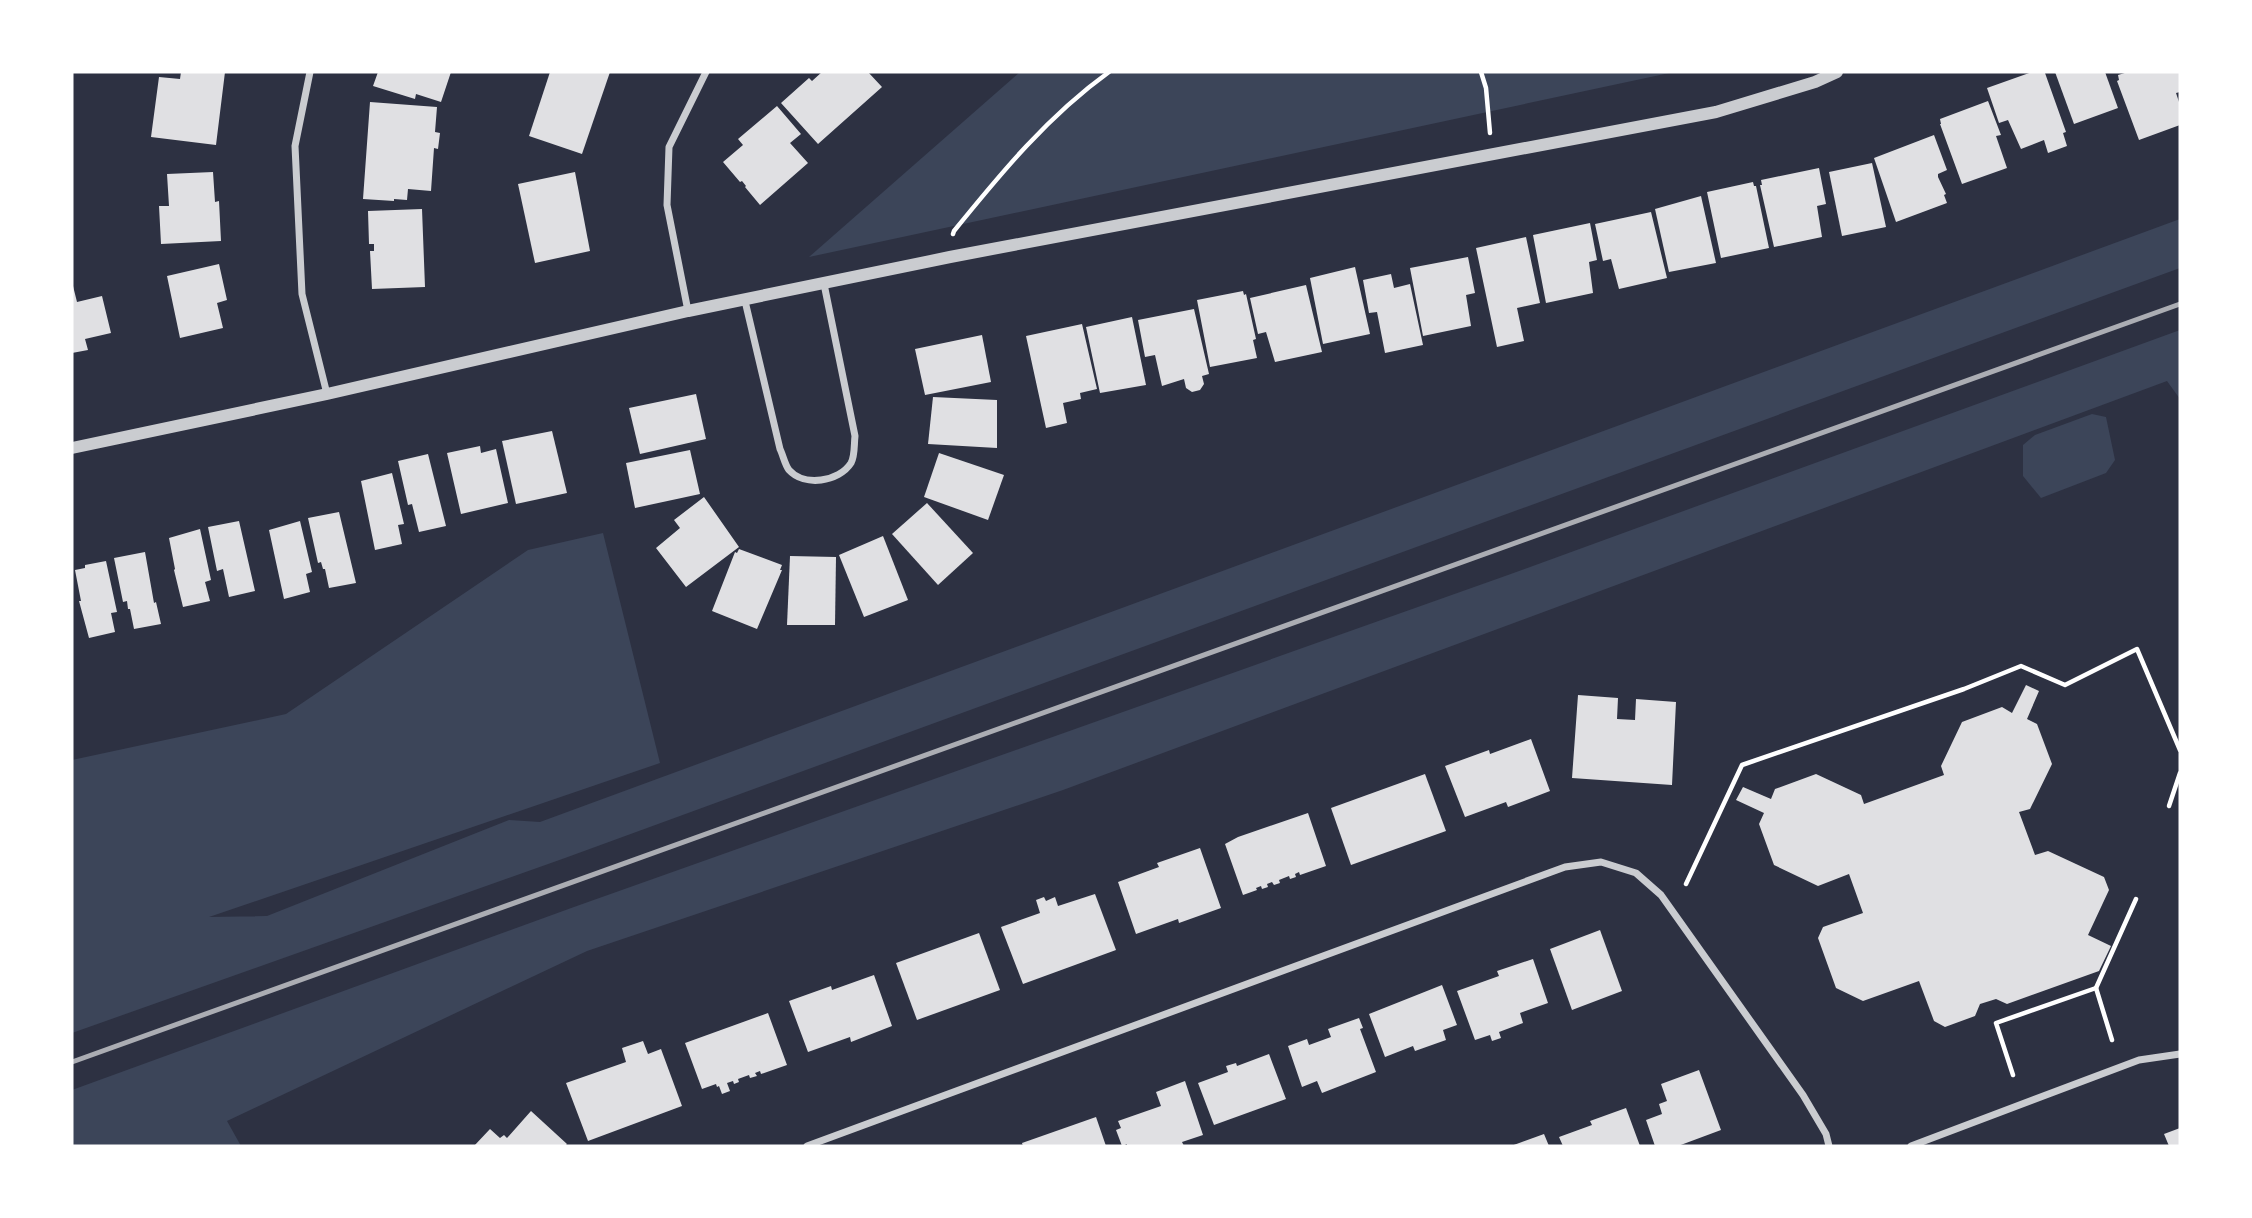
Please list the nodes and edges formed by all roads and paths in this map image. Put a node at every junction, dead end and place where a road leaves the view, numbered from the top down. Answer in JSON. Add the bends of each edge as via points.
{"nodes":[{"id":1,"x":310,"y":72,"type":"edge"},
{"id":2,"x":706,"y":72,"type":"edge"},
{"id":3,"x":1109,"y":72,"type":"edge"},
{"id":4,"x":1481,"y":72,"type":"edge"},
{"id":5,"x":1837,"y":72,"type":"edge"},
{"id":6,"x":1493,"y":155,"type":"junction"},
{"id":7,"x":950,"y":257,"type":"junction"},
{"id":8,"x":824,"y":284,"type":"junction"},
{"id":9,"x":744,"y":301,"type":"junction"},
{"id":10,"x":688,"y":311,"type":"junction"},
{"id":11,"x":327,"y":394,"type":"junction"},
{"id":12,"x":72,"y":448,"type":"edge"},
{"id":13,"x":2180,"y":750,"type":"edge"},
{"id":14,"x":2180,"y":773,"type":"edge"},
{"id":15,"x":2169,"y":806,"type":"dead end"},
{"id":16,"x":1686,"y":884,"type":"dead end"},
{"id":17,"x":2136,"y":899,"type":"dead end"},
{"id":18,"x":2096,"y":988,"type":"junction"},
{"id":19,"x":2112,"y":1040,"type":"dead end"},
{"id":20,"x":2180,"y":1054,"type":"edge"},
{"id":21,"x":2013,"y":1074,"type":"dead end"},
{"id":22,"x":807,"y":1146,"type":"edge"},
{"id":23,"x":1829,"y":1146,"type":"edge"},
{"id":24,"x":1911,"y":1146,"type":"edge"}],
"edges":[{"from":1,"to":11,"type":"street","via":[[295,146],[302,294]]},
{"from":2,"to":10,"type":"street","via":[[669,147],[667,205]]},
{"from":3,"to":7,"type":"path","via":[[1076,96],[1008,165],[954,231]]},
{"from":4,"to":6,"type":"path"},
{"from":5,"to":6,"type":"street","via":[[1716,112]]},
{"from":6,"to":7,"type":"street"},
{"from":7,"to":8,"type":"street"},
{"from":8,"to":9,"type":"street"},
{"from":8,"to":9,"type":"street","via":[[855,436],[852,461],[840,475],[822,481],[789,470]]},
{"from":9,"to":10,"type":"street"},
{"from":10,"to":11,"type":"street"},
{"from":11,"to":12,"type":"street"},
{"from":13,"to":16,"type":"path","via":[[2137,649],[2065,685],[2021,666],[1742,765]]},
{"from":14,"to":15,"type":"path"},
{"from":17,"to":18,"type":"path"},
{"from":18,"to":19,"type":"path"},
{"from":18,"to":21,"type":"path","via":[[1996,1023]]},
{"from":20,"to":24,"type":"street","via":[[2139,1060]]},
{"from":22,"to":23,"type":"street","via":[[1564,867],[1601,862],[1636,873],[1661,895],[1802,1095]]}]}
